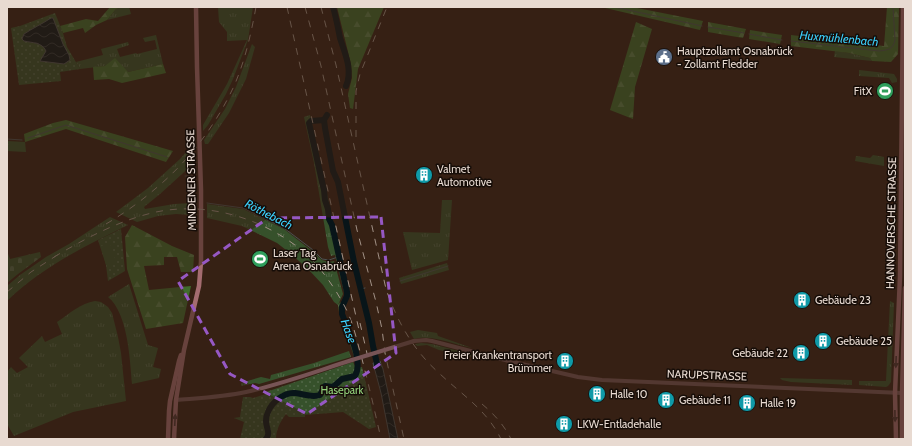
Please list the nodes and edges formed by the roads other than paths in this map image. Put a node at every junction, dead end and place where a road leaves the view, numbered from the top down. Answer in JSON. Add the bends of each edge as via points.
{"nodes":[{"id":1,"x":196,"y":7,"type":"edge"},
{"id":2,"x":903,"y":7,"type":"edge"},
{"id":3,"x":905,"y":288,"type":"edge"},
{"id":4,"x":184,"y":350,"type":"junction"},
{"id":5,"x":895,"y":393,"type":"junction"},
{"id":6,"x":902,"y":393,"type":"junction"},
{"id":7,"x":176,"y":400,"type":"junction"},
{"id":8,"x":168,"y":439,"type":"edge"},
{"id":9,"x":174,"y":439,"type":"edge"},
{"id":10,"x":896,"y":439,"type":"edge"},
{"id":11,"x":902,"y":439,"type":"edge"}],
"edges":[{"from":1,"to":4,"type":"main road","name":"MINDENER STRASSE","via":[[201,262],[198,293]]},
{"from":2,"to":5,"type":"main road","name":"HANNOVERSCHE STRASSE","one_way":true},
{"from":3,"to":6,"type":"main road","name":"HANNOVERSCHE STRASSE"},
{"from":4,"to":7,"type":"main road","name":"MINDENER STRASSE"},
{"from":4,"to":8,"type":"main road","name":"MINDENER STRASSE","via":[[170,401]]},
{"from":5,"to":6,"type":"street","name":"NARUPSTRASSE"},
{"from":5,"to":7,"type":"street","name":"NARUPSTRASSE","bridge":true,"via":[[602,380],[578,377],[426,340],[414,341],[246,392]]},
{"from":5,"to":10,"type":"main road","name":"HANNOVERSCHE STRASSE","one_way":true},
{"from":6,"to":11,"type":"main road","name":"HANNOVERSCHE STRASSE"},
{"from":9,"to":7,"type":"main road","name":"MINDENER STRASSE","one_way":true}]}
